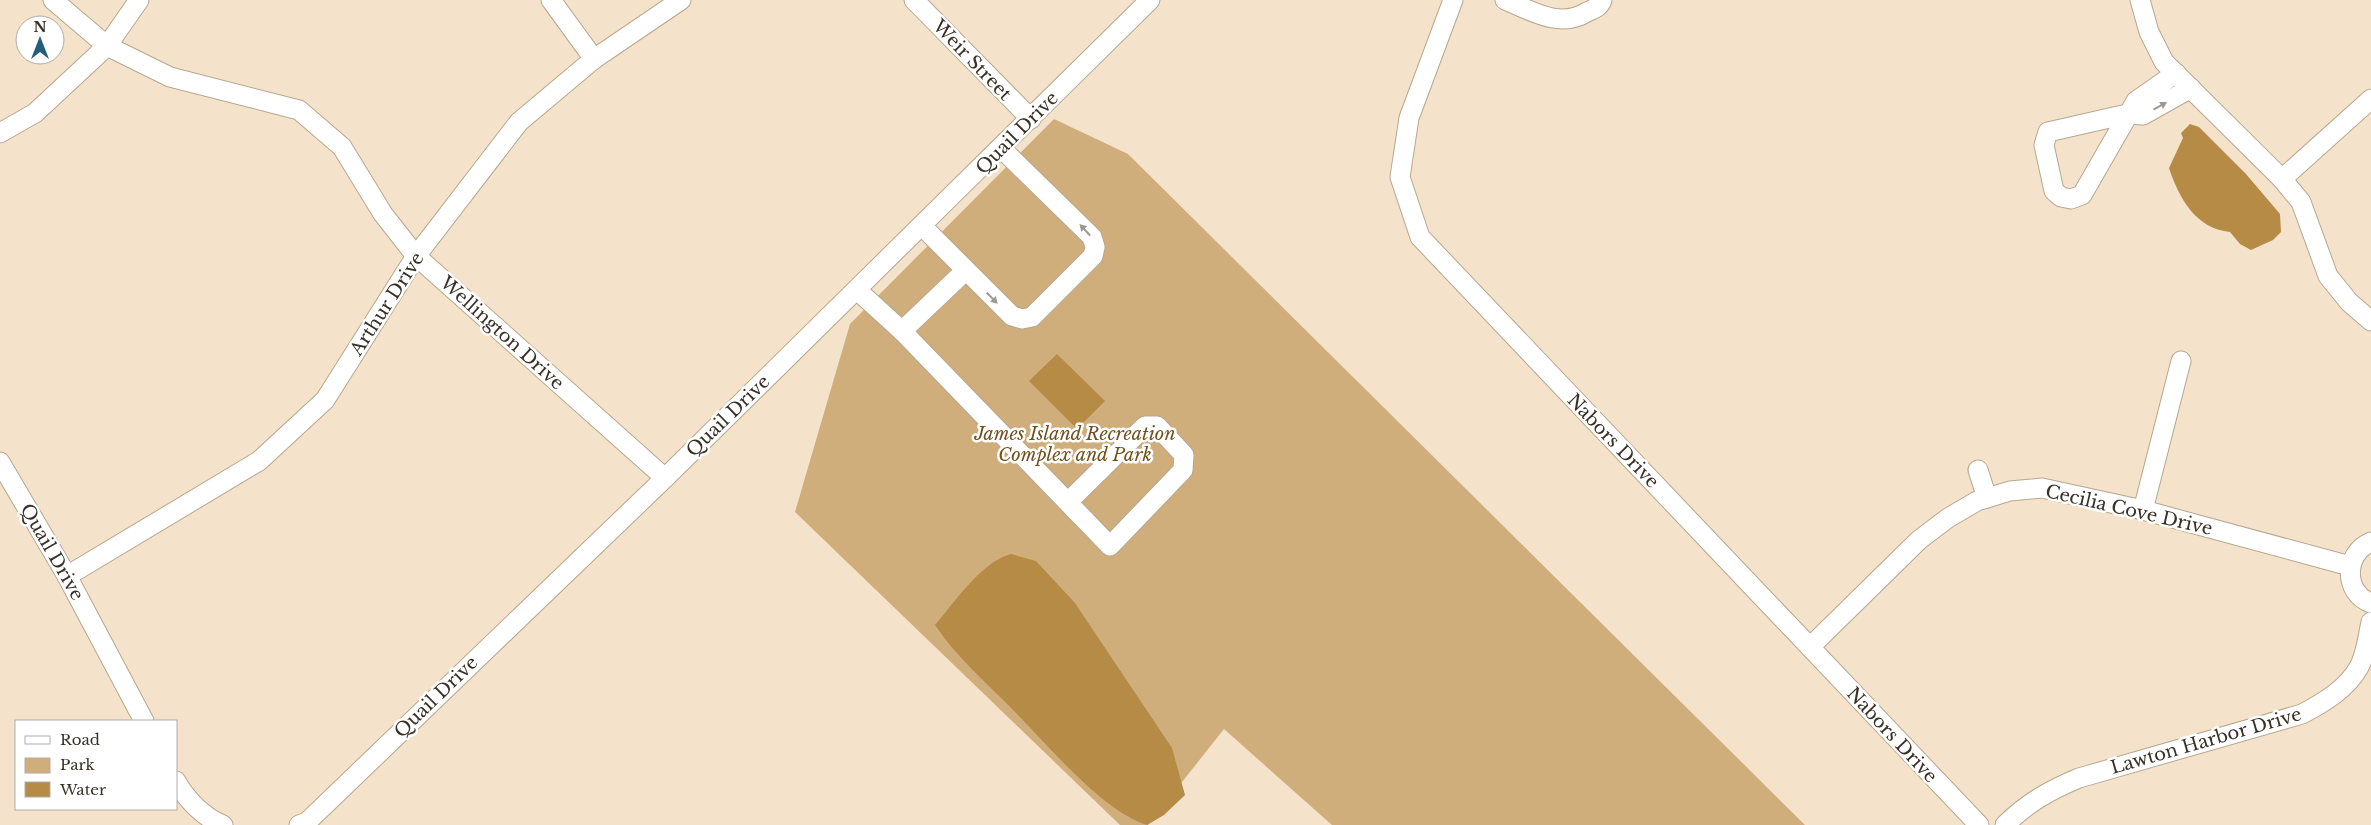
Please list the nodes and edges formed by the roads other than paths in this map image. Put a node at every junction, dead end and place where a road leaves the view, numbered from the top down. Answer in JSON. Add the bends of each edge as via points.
{"nodes":[{"id":1,"x":53,"y":0,"type":"edge"},
{"id":2,"x":139,"y":0,"type":"edge"},
{"id":3,"x":551,"y":0,"type":"edge"},
{"id":4,"x":681,"y":0,"type":"edge"},
{"id":5,"x":914,"y":0,"type":"edge"},
{"id":6,"x":1150,"y":0,"type":"edge"},
{"id":7,"x":1453,"y":0,"type":"edge"},
{"id":8,"x":1505,"y":0,"type":"edge"},
{"id":9,"x":1602,"y":0,"type":"edge"},
{"id":10,"x":2140,"y":0,"type":"edge"},
{"id":11,"x":107,"y":46,"type":"junction"},
{"id":12,"x":594,"y":59,"type":"junction"},
{"id":13,"x":2176,"y":73,"type":"junction"},
{"id":14,"x":2190,"y":88,"type":"junction"},
{"id":15,"x":2371,"y":99,"type":"edge"},
{"id":16,"x":2127,"y":114,"type":"junction"},
{"id":17,"x":1031,"y":119,"type":"junction"},
{"id":18,"x":0,"y":133,"type":"edge"},
{"id":19,"x":1001,"y":148,"type":"junction"},
{"id":20,"x":2282,"y":180,"type":"junction"},
{"id":21,"x":922,"y":226,"type":"junction"},
{"id":22,"x":416,"y":256,"type":"junction"},
{"id":23,"x":965,"y":271,"type":"junction"},
{"id":24,"x":857,"y":290,"type":"junction"},
{"id":25,"x":2371,"y":321,"type":"edge"},
{"id":26,"x":902,"y":331,"type":"junction"},
{"id":27,"x":2181,"y":361,"type":"dead end"},
{"id":28,"x":0,"y":462,"type":"edge"},
{"id":29,"x":1978,"y":470,"type":"dead end"},
{"id":30,"x":665,"y":478,"type":"junction"},
{"id":31,"x":1987,"y":498,"type":"junction"},
{"id":32,"x":1068,"y":502,"type":"junction"},
{"id":33,"x":2144,"y":510,"type":"junction"},
{"id":34,"x":2371,"y":542,"type":"edge"},
{"id":35,"x":2350,"y":566,"type":"junction"},
{"id":36,"x":67,"y":576,"type":"junction"},
{"id":37,"x":2371,"y":604,"type":"edge"},
{"id":38,"x":2371,"y":622,"type":"edge"},
{"id":39,"x":1810,"y":647,"type":"junction"},
{"id":40,"x":143,"y":720,"type":"edge"},
{"id":41,"x":178,"y":785,"type":"edge"},
{"id":42,"x":223,"y":825,"type":"edge"},
{"id":43,"x":299,"y":825,"type":"edge"},
{"id":44,"x":1979,"y":825,"type":"edge"},
{"id":45,"x":2005,"y":825,"type":"edge"}],
"edges":[{"from":1,"to":11,"type":"street","name":"Wellington Drive"},
{"from":2,"to":11,"type":"street"},
{"from":3,"to":12,"type":"street"},
{"from":4,"to":12,"type":"street","name":"Arthur Drive"},
{"from":5,"to":17,"type":"street","name":"Weir Street"},
{"from":6,"to":17,"type":"street","name":"Quail Drive"},
{"from":7,"to":39,"type":"street","name":"Nabors Drive","via":[[1409,118],[1400,177],[1420,237]]},
{"from":8,"to":9,"type":"street","via":[[1552,19],[1576,19],[1600,5]]},
{"from":10,"to":13,"type":"street","via":[[2148,32],[2164,62]]},
{"from":11,"to":18,"type":"street","via":[[35,113]]},
{"from":11,"to":22,"type":"street","name":"Wellington Drive","via":[[170,77],[299,110],[342,147],[383,214]]},
{"from":12,"to":22,"type":"street","name":"Arthur Drive","via":[[519,122]]},
{"from":13,"to":14,"type":"street"},
{"from":13,"to":16,"type":"street","via":[[2136,101]]},
{"from":16,"to":14,"type":"street","one_way":true,"via":[[2143,115]]},
{"from":14,"to":20,"type":"street"},
{"from":15,"to":20,"type":"street"},
{"from":16,"to":16,"type":"street","via":[[2048,132],[2044,145],[2054,191],[2071,199],[2082,194]]},
{"from":17,"to":19,"type":"street","name":"Quail Drive"},
{"from":19,"to":21,"type":"street","name":"Quail Drive"},
{"from":23,"to":19,"type":"street","one_way":true,"via":[[1012,316],[1022,319],[1032,317],[1093,256],[1092,237]]},
{"from":20,"to":25,"type":"street","via":[[2300,202],[2328,276]]},
{"from":21,"to":23,"type":"street"},
{"from":21,"to":24,"type":"street","name":"Quail Drive"},
{"from":22,"to":30,"type":"street","name":"Wellington Drive"},
{"from":22,"to":36,"type":"street","name":"Arthur Drive","via":[[325,400],[259,461]]},
{"from":23,"to":26,"type":"street"},
{"from":24,"to":26,"type":"street"},
{"from":24,"to":30,"type":"street","name":"Quail Drive"},
{"from":26,"to":32,"type":"street"},
{"from":27,"to":33,"type":"street"},
{"from":28,"to":36,"type":"street","name":"Quail Drive"},
{"from":29,"to":31,"type":"street"},
{"from":30,"to":43,"type":"street","name":"Quail Drive","via":[[307,822]]},
{"from":31,"to":33,"type":"street","name":"Cecilia Cove Drive","via":[[2010,491],[2042,488]]},
{"from":31,"to":39,"type":"street","name":"Cecilia Cove Drive","via":[[1948,518],[1919,540]]},
{"from":32,"to":32,"type":"street","via":[[1110,546],[1183,470],[1184,455],[1157,426],[1145,426]]},
{"from":33,"to":35,"type":"street","name":"Cecilia Cove Drive"},
{"from":34,"to":35,"type":"street","via":[[2359,550]]},
{"from":35,"to":37,"type":"street","via":[[2352,586]]},
{"from":36,"to":40,"type":"street","name":"Quail Drive"},
{"from":38,"to":45,"type":"street","name":"Lawton Harbor Drive","via":[[2360,667],[2322,704],[2302,714],[2079,778],[2048,791],[2022,808]]},
{"from":39,"to":44,"type":"street","name":"Nabors Drive"},
{"from":41,"to":42,"type":"street","via":[[184,796]]}]}
